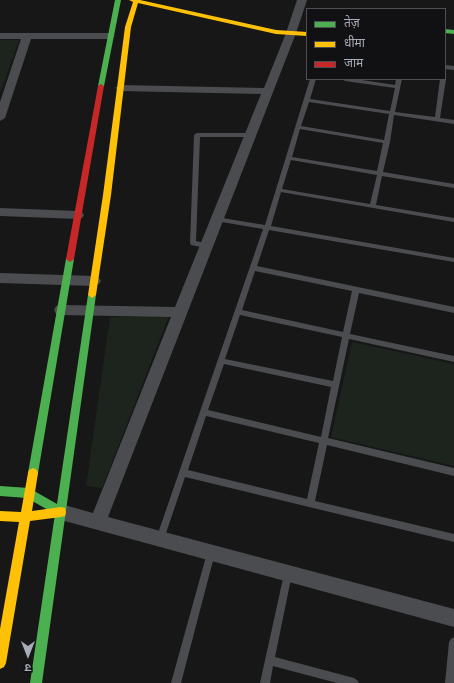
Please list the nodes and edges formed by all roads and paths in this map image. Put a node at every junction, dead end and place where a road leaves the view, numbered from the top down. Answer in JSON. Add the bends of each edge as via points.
{"nodes":[{"id":1,"x":118,"y":0,"type":"edge"},
{"id":2,"x":135,"y":0,"type":"edge"},
{"id":3,"x":168,"y":0,"type":"edge"},
{"id":4,"x":302,"y":0,"type":"edge"},
{"id":5,"x":306,"y":25,"type":"edge"},
{"id":6,"x":292,"y":29,"type":"junction"},
{"id":7,"x":306,"y":34,"type":"edge"},
{"id":8,"x":0,"y":36,"type":"edge"},
{"id":9,"x":27,"y":36,"type":"junction"},
{"id":10,"x":110,"y":36,"type":"junction"},
{"id":11,"x":314,"y":80,"type":"edge"},
{"id":12,"x":352,"y":80,"type":"edge"},
{"id":13,"x":399,"y":80,"type":"edge"},
{"id":14,"x":443,"y":80,"type":"edge"},
{"id":15,"x":397,"y":87,"type":"junction"},
{"id":16,"x":120,"y":88,"type":"junction"},
{"id":17,"x":268,"y":91,"type":"junction"},
{"id":18,"x":3,"y":97,"type":"edge"},
{"id":19,"x":307,"y":100,"type":"junction"},
{"id":20,"x":392,"y":113,"type":"junction"},
{"id":21,"x":0,"y":118,"type":"edge"},
{"id":22,"x":437,"y":120,"type":"junction"},
{"id":23,"x":454,"y":122,"type":"edge"},
{"id":24,"x":298,"y":127,"type":"junction"},
{"id":25,"x":250,"y":135,"type":"junction"},
{"id":26,"x":387,"y":142,"type":"junction"},
{"id":27,"x":289,"y":158,"type":"junction"},
{"id":28,"x":381,"y":174,"type":"junction"},
{"id":29,"x":454,"y":186,"type":"edge"},
{"id":30,"x":278,"y":190,"type":"junction"},
{"id":31,"x":373,"y":206,"type":"junction"},
{"id":32,"x":0,"y":212,"type":"edge"},
{"id":33,"x":78,"y":215,"type":"junction"},
{"id":34,"x":216,"y":219,"type":"junction"},
{"id":35,"x":454,"y":220,"type":"edge"},
{"id":36,"x":267,"y":228,"type":"junction"},
{"id":37,"x":206,"y":246,"type":"junction"},
{"id":38,"x":454,"y":260,"type":"edge"},
{"id":39,"x":253,"y":268,"type":"junction"},
{"id":40,"x":0,"y":278,"type":"edge"},
{"id":41,"x":66,"y":280,"type":"junction"},
{"id":42,"x":94,"y":281,"type":"junction"},
{"id":43,"x":356,"y":290,"type":"junction"},
{"id":44,"x":61,"y":310,"type":"junction"},
{"id":45,"x":454,"y":310,"type":"edge"},
{"id":46,"x":90,"y":311,"type":"junction"},
{"id":47,"x":180,"y":312,"type":"junction"},
{"id":48,"x":238,"y":312,"type":"junction"},
{"id":49,"x":346,"y":335,"type":"junction"},
{"id":50,"x":454,"y":359,"type":"edge"},
{"id":51,"x":221,"y":361,"type":"junction"},
{"id":52,"x":336,"y":385,"type":"junction"},
{"id":53,"x":204,"y":412,"type":"junction"},
{"id":54,"x":324,"y":441,"type":"junction"},
{"id":55,"x":454,"y":472,"type":"edge"},
{"id":56,"x":183,"y":473,"type":"junction"},
{"id":57,"x":0,"y":491,"type":"edge"},
{"id":58,"x":29,"y":493,"type":"junction"},
{"id":59,"x":310,"y":504,"type":"junction"},
{"id":60,"x":61,"y":512,"type":"junction"},
{"id":61,"x":0,"y":516,"type":"edge"},
{"id":62,"x":25,"y":517,"type":"junction"},
{"id":63,"x":98,"y":522,"type":"junction"},
{"id":64,"x":454,"y":538,"type":"edge"},
{"id":65,"x":160,"y":539,"type":"junction"},
{"id":66,"x":212,"y":552,"type":"junction"},
{"id":67,"x":288,"y":573,"type":"junction"},
{"id":68,"x":454,"y":618,"type":"edge"},
{"id":69,"x":454,"y":642,"type":"edge"},
{"id":70,"x":270,"y":660,"type":"junction"},
{"id":71,"x":0,"y":663,"type":"edge"},
{"id":72,"x":36,"y":683,"type":"edge"},
{"id":73,"x":176,"y":683,"type":"edge"},
{"id":74,"x":265,"y":683,"type":"edge"},
{"id":75,"x":354,"y":683,"type":"edge"},
{"id":76,"x":450,"y":683,"type":"edge"}],
"edges":[{"from":1,"to":10,"type":"street"},
{"from":2,"to":6,"type":"street","via":[[276,32]]},
{"from":2,"to":16,"type":"street","via":[[128,27]]},
{"from":3,"to":6,"type":"street"},
{"from":4,"to":6,"type":"street"},
{"from":5,"to":6,"type":"street"},
{"from":6,"to":7,"type":"street"},
{"from":6,"to":17,"type":"street"},
{"from":8,"to":9,"type":"street"},
{"from":9,"to":10,"type":"street"},
{"from":9,"to":18,"type":"street"},
{"from":10,"to":33,"type":"street"},
{"from":11,"to":19,"type":"lane"},
{"from":12,"to":15,"type":"lane"},
{"from":13,"to":15,"type":"lane"},
{"from":14,"to":22,"type":"lane"},
{"from":15,"to":20,"type":"lane"},
{"from":16,"to":17,"type":"street"},
{"from":16,"to":42,"type":"street"},
{"from":17,"to":25,"type":"street"},
{"from":18,"to":21,"type":"street"},
{"from":19,"to":20,"type":"lane"},
{"from":19,"to":24,"type":"lane"},
{"from":20,"to":22,"type":"lane"},
{"from":20,"to":26,"type":"lane"},
{"from":22,"to":23,"type":"lane"},
{"from":24,"to":26,"type":"lane"},
{"from":24,"to":27,"type":"lane"},
{"from":25,"to":34,"type":"street"},
{"from":25,"to":37,"type":"lane","via":[[197,135],[193,243]]},
{"from":26,"to":28,"type":"lane"},
{"from":27,"to":28,"type":"lane"},
{"from":27,"to":30,"type":"lane"},
{"from":28,"to":29,"type":"lane"},
{"from":28,"to":31,"type":"lane"},
{"from":30,"to":31,"type":"lane"},
{"from":30,"to":36,"type":"lane"},
{"from":31,"to":35,"type":"lane"},
{"from":32,"to":33,"type":"street"},
{"from":33,"to":41,"type":"street"},
{"from":34,"to":36,"type":"lane"},
{"from":34,"to":37,"type":"street"},
{"from":36,"to":38,"type":"lane"},
{"from":36,"to":39,"type":"lane"},
{"from":37,"to":47,"type":"street"},
{"from":39,"to":43,"type":"lane"},
{"from":39,"to":48,"type":"lane"},
{"from":40,"to":41,"type":"street"},
{"from":41,"to":42,"type":"street"},
{"from":41,"to":44,"type":"street"},
{"from":42,"to":46,"type":"street"},
{"from":43,"to":45,"type":"lane"},
{"from":43,"to":49,"type":"lane"},
{"from":44,"to":46,"type":"street"},
{"from":44,"to":58,"type":"street"},
{"from":46,"to":47,"type":"street"},
{"from":46,"to":60,"type":"street"},
{"from":47,"to":63,"type":"street"},
{"from":48,"to":49,"type":"lane"},
{"from":48,"to":51,"type":"lane"},
{"from":49,"to":50,"type":"lane"},
{"from":49,"to":52,"type":"lane"},
{"from":51,"to":52,"type":"lane"},
{"from":51,"to":53,"type":"lane"},
{"from":52,"to":54,"type":"lane"},
{"from":53,"to":54,"type":"lane"},
{"from":53,"to":56,"type":"lane"},
{"from":54,"to":55,"type":"lane"},
{"from":54,"to":59,"type":"lane"},
{"from":56,"to":59,"type":"lane"},
{"from":56,"to":65,"type":"lane"},
{"from":57,"to":58,"type":"street"},
{"from":58,"to":60,"type":"street"},
{"from":58,"to":62,"type":"street"},
{"from":59,"to":64,"type":"lane"},
{"from":60,"to":62,"type":"street"},
{"from":60,"to":63,"type":"street"},
{"from":60,"to":72,"type":"street"},
{"from":61,"to":62,"type":"street"},
{"from":62,"to":71,"type":"street"},
{"from":63,"to":65,"type":"street"},
{"from":65,"to":66,"type":"street"},
{"from":66,"to":67,"type":"street"},
{"from":66,"to":73,"type":"lane"},
{"from":67,"to":68,"type":"street"},
{"from":67,"to":70,"type":"lane"},
{"from":69,"to":76,"type":"lane"},
{"from":70,"to":74,"type":"lane"},
{"from":70,"to":75,"type":"lane"}]}
